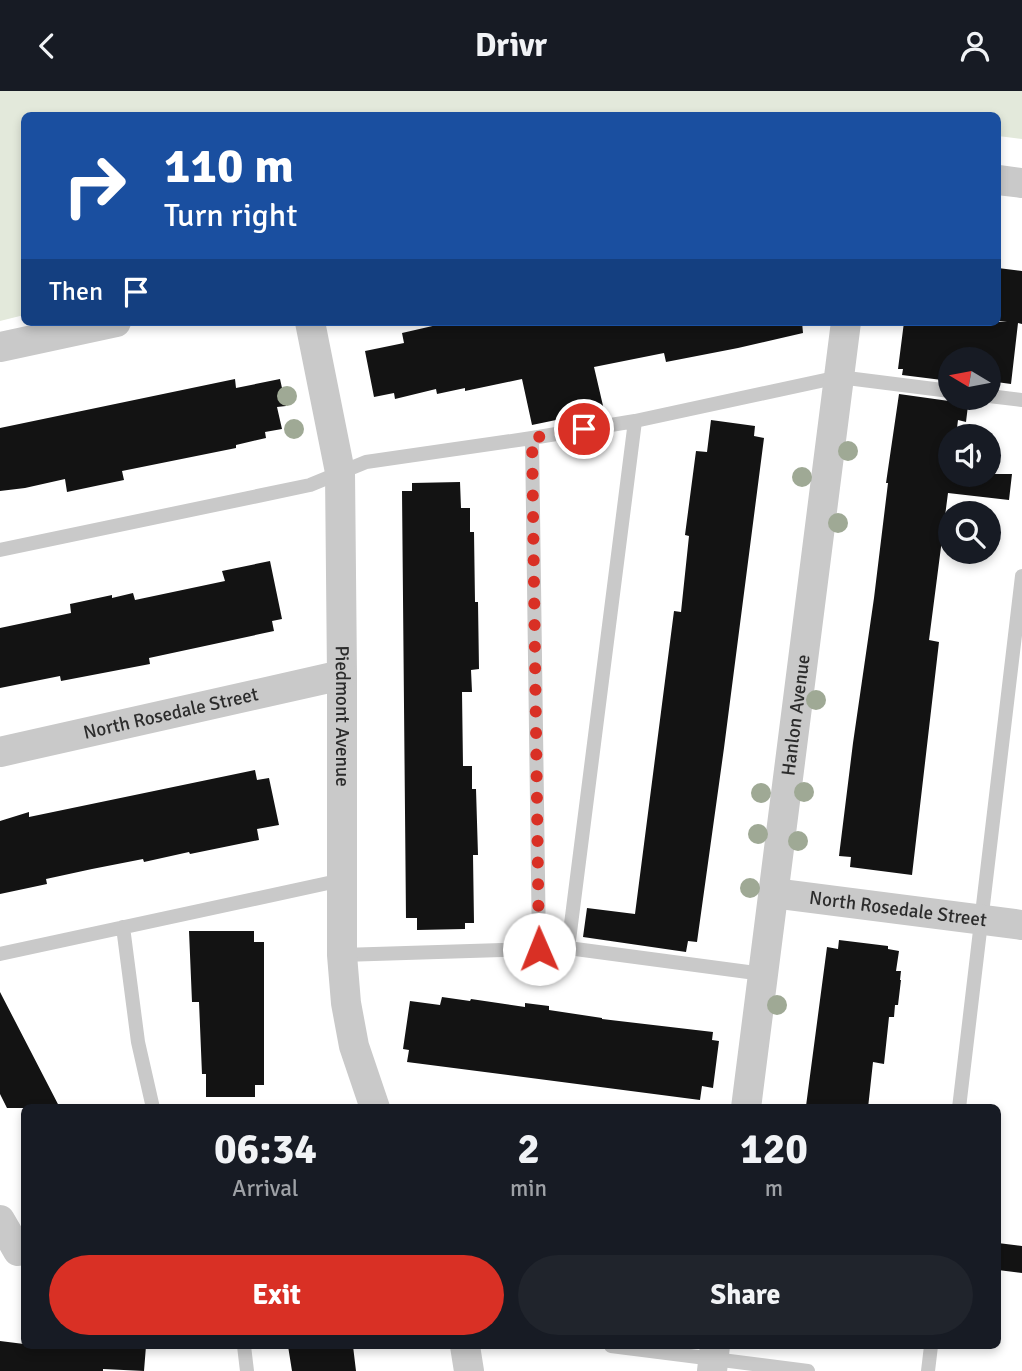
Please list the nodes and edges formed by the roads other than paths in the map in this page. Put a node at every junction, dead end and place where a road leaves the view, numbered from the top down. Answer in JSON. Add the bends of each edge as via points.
{"nodes":[{"id":1,"x":1001,"y":180,"type":"edge"},
{"id":2,"x":1022,"y":183,"type":"edge"},
{"id":3,"x":97,"y":326,"type":"edge"},
{"id":4,"x":311,"y":326,"type":"edge"},
{"id":5,"x":845,"y":326,"type":"edge"},
{"id":6,"x":0,"y":347,"type":"edge"},
{"id":7,"x":839,"y":377,"type":"junction"},
{"id":8,"x":938,"y":389,"type":"edge"},
{"id":9,"x":1001,"y":397,"type":"edge"},
{"id":10,"x":1022,"y":400,"type":"edge"},
{"id":11,"x":635,"y":421,"type":"junction"},
{"id":12,"x":532,"y":438,"type":"junction"},
{"id":13,"x":340,"y":472,"type":"junction"},
{"id":14,"x":0,"y":550,"type":"edge"},
{"id":15,"x":1022,"y":576,"type":"edge"},
{"id":16,"x":342,"y":675,"type":"junction"},
{"id":17,"x":0,"y":752,"type":"edge"},
{"id":18,"x":342,"y":880,"type":"junction"},
{"id":19,"x":773,"y":893,"type":"junction"},
{"id":20,"x":981,"y":920,"type":"junction"},
{"id":21,"x":1022,"y":925,"type":"edge"},
{"id":22,"x":123,"y":927,"type":"junction"},
{"id":23,"x":539,"y":949,"type":"junction"},
{"id":24,"x":568,"y":949,"type":"junction"},
{"id":25,"x":0,"y":954,"type":"edge"},
{"id":26,"x":342,"y":955,"type":"junction"},
{"id":27,"x":763,"y":974,"type":"junction"},
{"id":28,"x":152,"y":1104,"type":"edge"},
{"id":29,"x":374,"y":1104,"type":"edge"},
{"id":30,"x":747,"y":1104,"type":"edge"},
{"id":31,"x":959,"y":1104,"type":"edge"},
{"id":32,"x":0,"y":1220,"type":"edge"},
{"id":33,"x":18,"y":1251,"type":"dead end"},
{"id":34,"x":244,"y":1349,"type":"edge"},
{"id":35,"x":465,"y":1349,"type":"edge"},
{"id":36,"x":635,"y":1349,"type":"edge"},
{"id":37,"x":931,"y":1349,"type":"edge"},
{"id":38,"x":714,"y":1359,"type":"edge"},
{"id":39,"x":247,"y":1371,"type":"edge"},
{"id":40,"x":469,"y":1371,"type":"edge"},
{"id":41,"x":808,"y":1371,"type":"edge"},
{"id":42,"x":928,"y":1371,"type":"edge"}],
"edges":[{"from":1,"to":2,"type":"street"},
{"from":3,"to":6,"type":"street"},
{"from":4,"to":13,"type":"street","name":"Piedmont Avenue"},
{"from":5,"to":7,"type":"street","name":"Hanlon Avenue"},
{"from":7,"to":8,"type":"lane"},
{"from":7,"to":11,"type":"lane"},
{"from":7,"to":19,"type":"street","name":"Hanlon Avenue"},
{"from":9,"to":10,"type":"lane"},
{"from":11,"to":12,"type":"lane"},
{"from":11,"to":24,"type":"lane"},
{"from":12,"to":13,"type":"lane","via":[[366,461]]},
{"from":12,"to":23,"type":"lane"},
{"from":13,"to":14,"type":"lane","via":[[310,485]]},
{"from":13,"to":16,"type":"street","name":"Piedmont Avenue"},
{"from":15,"to":20,"type":"lane"},
{"from":16,"to":17,"type":"street","name":"North Rosedale Street"},
{"from":16,"to":18,"type":"street","name":"Piedmont Avenue"},
{"from":18,"to":22,"type":"lane"},
{"from":18,"to":26,"type":"street","name":"Piedmont Avenue"},
{"from":19,"to":20,"type":"street","name":"North Rosedale Street"},
{"from":19,"to":27,"type":"street","name":"Hanlon Avenue"},
{"from":20,"to":21,"type":"street","name":"North Rosedale Street"},
{"from":20,"to":31,"type":"lane"},
{"from":22,"to":25,"type":"lane"},
{"from":22,"to":28,"type":"lane","via":[[138,1042]]},
{"from":23,"to":24,"type":"lane"},
{"from":23,"to":26,"type":"lane"},
{"from":24,"to":27,"type":"lane"},
{"from":26,"to":29,"type":"street","name":"Piedmont Avenue","via":[[354,1047]]},
{"from":27,"to":30,"type":"street","name":"Hanlon Avenue"},
{"from":32,"to":33,"type":"street"},
{"from":34,"to":39,"type":"lane"},
{"from":35,"to":40,"type":"street"},
{"from":36,"to":38,"type":"lane"},
{"from":37,"to":42,"type":"lane"},
{"from":38,"to":41,"type":"lane"}]}
